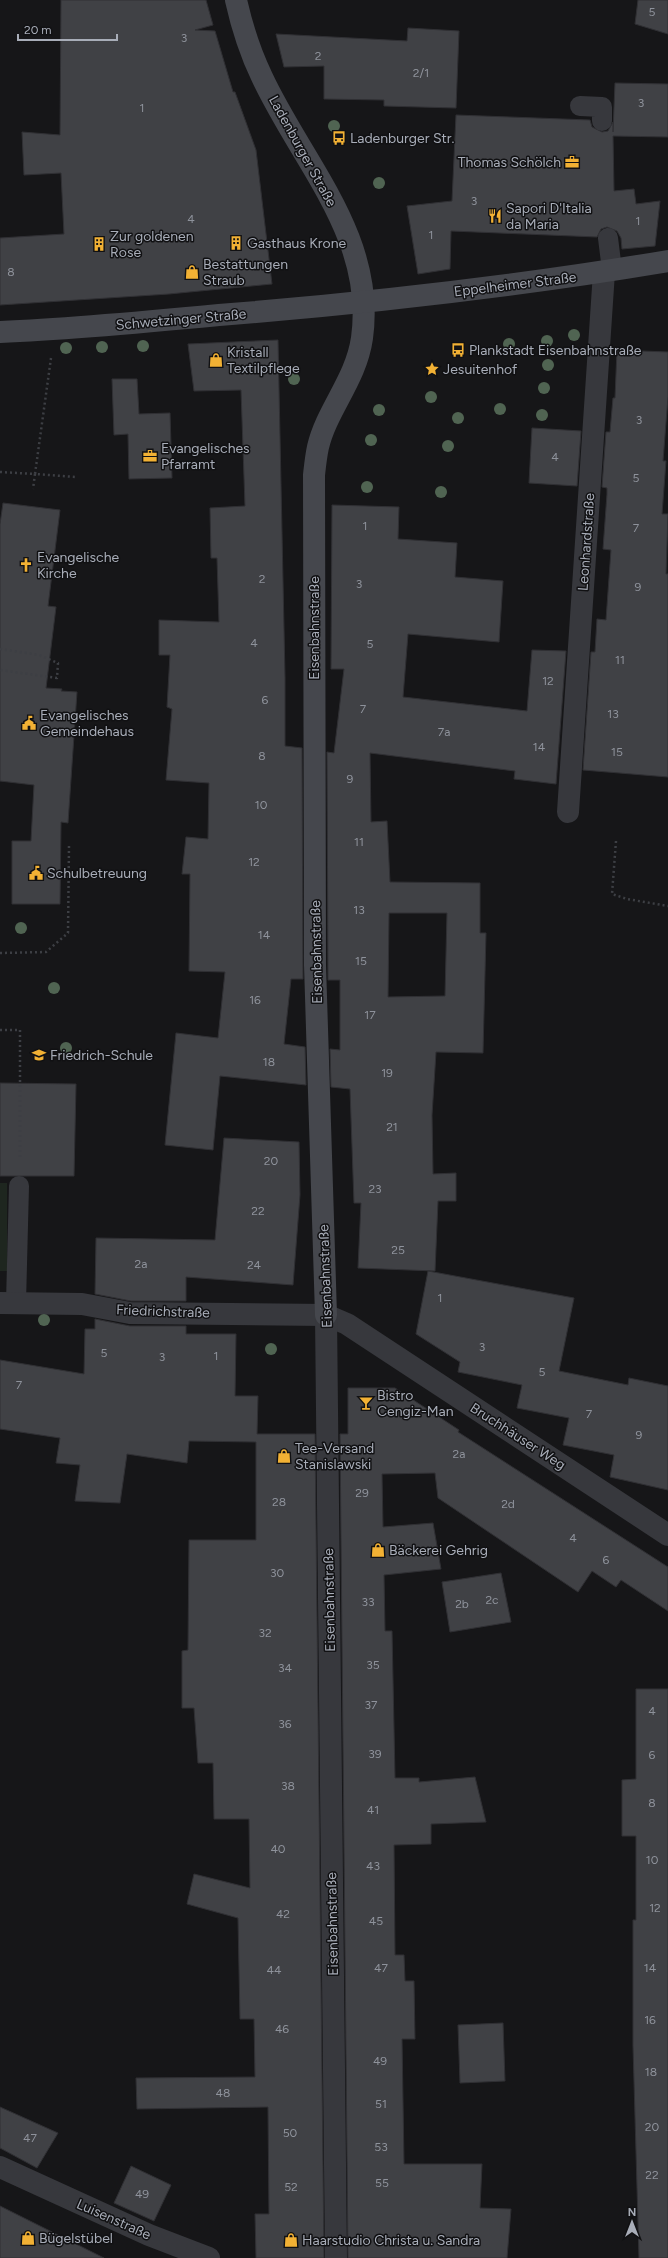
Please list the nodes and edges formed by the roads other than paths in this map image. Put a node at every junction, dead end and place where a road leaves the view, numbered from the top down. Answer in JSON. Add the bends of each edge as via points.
{"nodes":[{"id":1,"x":236,"y":0,"type":"edge"},
{"id":2,"x":580,"y":106,"type":"dead end"},
{"id":3,"x":602,"y":121,"type":"dead end"},
{"id":4,"x":608,"y":238,"type":"dead end"},
{"id":5,"x":668,"y":261,"type":"edge"},
{"id":6,"x":608,"y":271,"type":"junction"},
{"id":7,"x":363,"y":303,"type":"junction"},
{"id":8,"x":0,"y":332,"type":"edge"},
{"id":9,"x":568,"y":812,"type":"dead end"},
{"id":10,"x":19,"y":1186,"type":"road end"},
{"id":11,"x":8,"y":1303,"type":"edge"},
{"id":12,"x":326,"y":1315,"type":"junction"},
{"id":13,"x":668,"y":1534,"type":"edge"},
{"id":14,"x":0,"y":2167,"type":"edge"},
{"id":15,"x":209,"y":2258,"type":"edge"},
{"id":16,"x":336,"y":2258,"type":"edge"}],
"edges":[{"from":1,"to":7,"type":"street","name":"Ladenburger Straße","via":[[245,37],[263,79],[349,236],[361,278]]},
{"from":2,"to":3,"type":"lane","via":[[602,107]]},
{"from":4,"to":6,"type":"lane"},
{"from":5,"to":6,"type":"street","name":"Eppelheimer Straße"},
{"from":6,"to":7,"type":"street","name":"Eppelheimer Straße"},
{"from":6,"to":9,"type":"street","name":"Leonhardstraße"},
{"from":7,"to":8,"type":"street","name":"Schwetzinger Straße","via":[[54,330]]},
{"from":7,"to":12,"type":"street","name":"Eisenbahnstraße","via":[[362,338],[355,370],[318,447],[314,474],[315,966]]},
{"from":10,"to":11,"type":"lane"},
{"from":11,"to":12,"type":"street","name":"Friedrichstraße","via":[[82,1304],[130,1313]]},
{"from":12,"to":13,"type":"street","name":"Bruchhäuser Weg","via":[[347,1324]]},
{"from":12,"to":16,"type":"street","name":"Eisenbahnstraße"},
{"from":14,"to":15,"type":"street","name":"Luisenstraße","via":[[149,2236]]}]}
